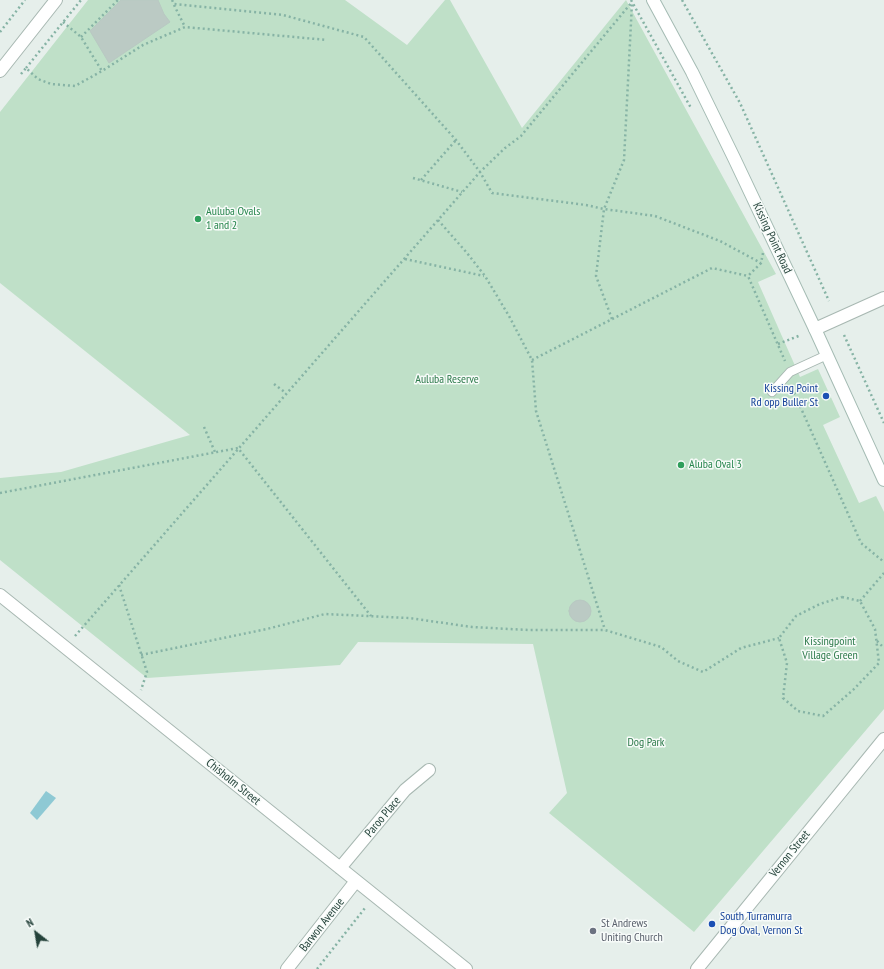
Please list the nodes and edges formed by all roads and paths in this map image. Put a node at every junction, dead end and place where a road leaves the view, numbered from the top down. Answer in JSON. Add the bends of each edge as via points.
{"nodes":[{"id":1,"x":25,"y":0,"type":"edge"},
{"id":2,"x":56,"y":0,"type":"edge"},
{"id":3,"x":81,"y":0,"type":"edge"},
{"id":4,"x":118,"y":0,"type":"edge"},
{"id":5,"x":172,"y":0,"type":"edge"},
{"id":6,"x":653,"y":0,"type":"edge"},
{"id":7,"x":682,"y":0,"type":"edge"},
{"id":8,"x":631,"y":1,"type":"edge"},
{"id":9,"x":174,"y":4,"type":"junction"},
{"id":10,"x":63,"y":22,"type":"junction"},
{"id":11,"x":185,"y":27,"type":"junction"},
{"id":12,"x":0,"y":32,"type":"edge"},
{"id":13,"x":81,"y":37,"type":"junction"},
{"id":14,"x":327,"y":40,"type":"dead end"},
{"id":15,"x":26,"y":68,"type":"junction"},
{"id":16,"x":0,"y":71,"type":"edge"},
{"id":17,"x":102,"y":71,"type":"junction"},
{"id":18,"x":22,"y":74,"type":"dead end"},
{"id":19,"x":456,"y":140,"type":"junction"},
{"id":20,"x":480,"y":172,"type":"junction"},
{"id":21,"x":413,"y":178,"type":"dead end"},
{"id":22,"x":421,"y":180,"type":"junction"},
{"id":23,"x":462,"y":192,"type":"junction"},
{"id":24,"x":604,"y":210,"type":"junction"},
{"id":25,"x":438,"y":220,"type":"junction"},
{"id":26,"x":405,"y":259,"type":"junction"},
{"id":27,"x":485,"y":276,"type":"junction"},
{"id":28,"x":748,"y":276,"type":"junction"},
{"id":29,"x":884,"y":298,"type":"edge"},
{"id":30,"x":829,"y":301,"type":"dead end"},
{"id":31,"x":612,"y":319,"type":"junction"},
{"id":32,"x":809,"y":332,"type":"junction"},
{"id":33,"x":844,"y":335,"type":"dead end"},
{"id":34,"x":778,"y":344,"type":"junction"},
{"id":35,"x":827,"y":355,"type":"junction"},
{"id":36,"x":532,"y":360,"type":"junction"},
{"id":37,"x":790,"y":372,"type":"junction"},
{"id":38,"x":274,"y":384,"type":"dead end"},
{"id":39,"x":772,"y":392,"type":"dead end"},
{"id":40,"x":286,"y":393,"type":"junction"},
{"id":41,"x":884,"y":423,"type":"edge"},
{"id":42,"x":204,"y":427,"type":"dead end"},
{"id":43,"x":238,"y":448,"type":"junction"},
{"id":44,"x":215,"y":452,"type":"junction"},
{"id":45,"x":884,"y":480,"type":"edge"},
{"id":46,"x":0,"y":493,"type":"edge"},
{"id":47,"x":884,"y":562,"type":"edge"},
{"id":48,"x":884,"y":573,"type":"edge"},
{"id":49,"x":119,"y":585,"type":"junction"},
{"id":50,"x":0,"y":595,"type":"edge"},
{"id":51,"x":860,"y":601,"type":"junction"},
{"id":52,"x":371,"y":616,"type":"junction"},
{"id":53,"x":605,"y":630,"type":"junction"},
{"id":54,"x":779,"y":638,"type":"junction"},
{"id":55,"x":876,"y":641,"type":"junction"},
{"id":56,"x":65,"y":647,"type":"junction"},
{"id":57,"x":884,"y":648,"type":"edge"},
{"id":58,"x":141,"y":655,"type":"junction"},
{"id":59,"x":136,"y":704,"type":"junction"},
{"id":60,"x":884,"y":739,"type":"edge"},
{"id":61,"x":429,"y":770,"type":"dead end"},
{"id":62,"x":340,"y":868,"type":"junction"},
{"id":63,"x":356,"y":881,"type":"junction"},
{"id":64,"x":365,"y":908,"type":"dead end"},
{"id":65,"x":287,"y":969,"type":"edge"},
{"id":66,"x":317,"y":969,"type":"edge"},
{"id":67,"x":466,"y":969,"type":"edge"},
{"id":68,"x":697,"y":969,"type":"edge"}],
"edges":[{"from":1,"to":12,"type":"path"},
{"from":2,"to":16,"type":"street"},
{"from":3,"to":10,"type":"path"},
{"from":4,"to":13,"type":"path"},
{"from":5,"to":9,"type":"path"},
{"from":6,"to":32,"type":"street","name":"Kissing Point Road","via":[[731,151]]},
{"from":7,"to":30,"type":"path","via":[[740,103]]},
{"from":8,"to":20,"type":"path","via":[[521,136]]},
{"from":8,"to":24,"type":"path","via":[[624,160]]},
{"from":9,"to":11,"type":"path"},
{"from":9,"to":19,"type":"path","via":[[283,15],[364,37]]},
{"from":10,"to":13,"type":"path"},
{"from":10,"to":15,"type":"path"},
{"from":11,"to":14,"type":"path"},
{"from":11,"to":17,"type":"path","via":[[144,45]]},
{"from":13,"to":17,"type":"path"},
{"from":15,"to":17,"type":"path","via":[[38,79],[51,84],[75,86]]},
{"from":15,"to":18,"type":"path"},
{"from":19,"to":20,"type":"path"},
{"from":19,"to":22,"type":"path"},
{"from":20,"to":23,"type":"path"},
{"from":20,"to":24,"type":"path","via":[[492,193],[586,205]]},
{"from":21,"to":22,"type":"path"},
{"from":22,"to":23,"type":"path"},
{"from":23,"to":25,"type":"path"},
{"from":24,"to":28,"type":"path","via":[[655,216],[720,241],[761,263]]},
{"from":24,"to":31,"type":"path","via":[[596,276]]},
{"from":25,"to":26,"type":"path"},
{"from":25,"to":27,"type":"path"},
{"from":26,"to":27,"type":"path"},
{"from":26,"to":40,"type":"path"},
{"from":27,"to":36,"type":"path"},
{"from":28,"to":31,"type":"path","via":[[712,268]]},
{"from":28,"to":34,"type":"path"},
{"from":29,"to":32,"type":"street"},
{"from":31,"to":36,"type":"path"},
{"from":32,"to":34,"type":"path"},
{"from":32,"to":35,"type":"street","name":"Kissing Point Road"},
{"from":33,"to":41,"type":"path"},
{"from":34,"to":37,"type":"path"},
{"from":35,"to":37,"type":"lane"},
{"from":35,"to":45,"type":"street","name":"Kissing Point Road"},
{"from":36,"to":53,"type":"path","via":[[536,411]]},
{"from":37,"to":39,"type":"lane"},
{"from":37,"to":47,"type":"path","via":[[793,379],[792,389],[861,542]]},
{"from":38,"to":40,"type":"path"},
{"from":40,"to":43,"type":"path"},
{"from":42,"to":44,"type":"path"},
{"from":43,"to":44,"type":"path"},
{"from":43,"to":49,"type":"path"},
{"from":43,"to":52,"type":"path"},
{"from":44,"to":46,"type":"path"},
{"from":48,"to":51,"type":"path"},
{"from":49,"to":56,"type":"path"},
{"from":49,"to":58,"type":"path"},
{"from":50,"to":56,"type":"street","name":"Chisholm Street"},
{"from":51,"to":54,"type":"path","via":[[842,597],[820,604],[796,616]]},
{"from":51,"to":55,"type":"path","via":[[875,629]]},
{"from":52,"to":53,"type":"path","via":[[410,618],[480,628]]},
{"from":52,"to":58,"type":"path","via":[[325,614],[267,629]]},
{"from":53,"to":54,"type":"path","via":[[661,646],[678,661],[703,672],[741,648]]},
{"from":54,"to":55,"type":"path","via":[[787,663],[783,698],[798,711],[823,716],[879,663]]},
{"from":55,"to":57,"type":"path"},
{"from":56,"to":59,"type":"street","name":"Chisholm Street"},
{"from":58,"to":59,"type":"path","via":[[147,672]]},
{"from":59,"to":62,"type":"street","name":"Chisholm Street"},
{"from":60,"to":68,"type":"street","name":"Vernon Street"},
{"from":61,"to":62,"type":"street","name":"Paroo Place","via":[[405,790]]},
{"from":62,"to":63,"type":"street","name":"Chisholm Street"},
{"from":63,"to":65,"type":"street","name":"Barwon Avenue"},
{"from":63,"to":67,"type":"street","name":"Chisholm Street"},
{"from":64,"to":66,"type":"path"}]}
